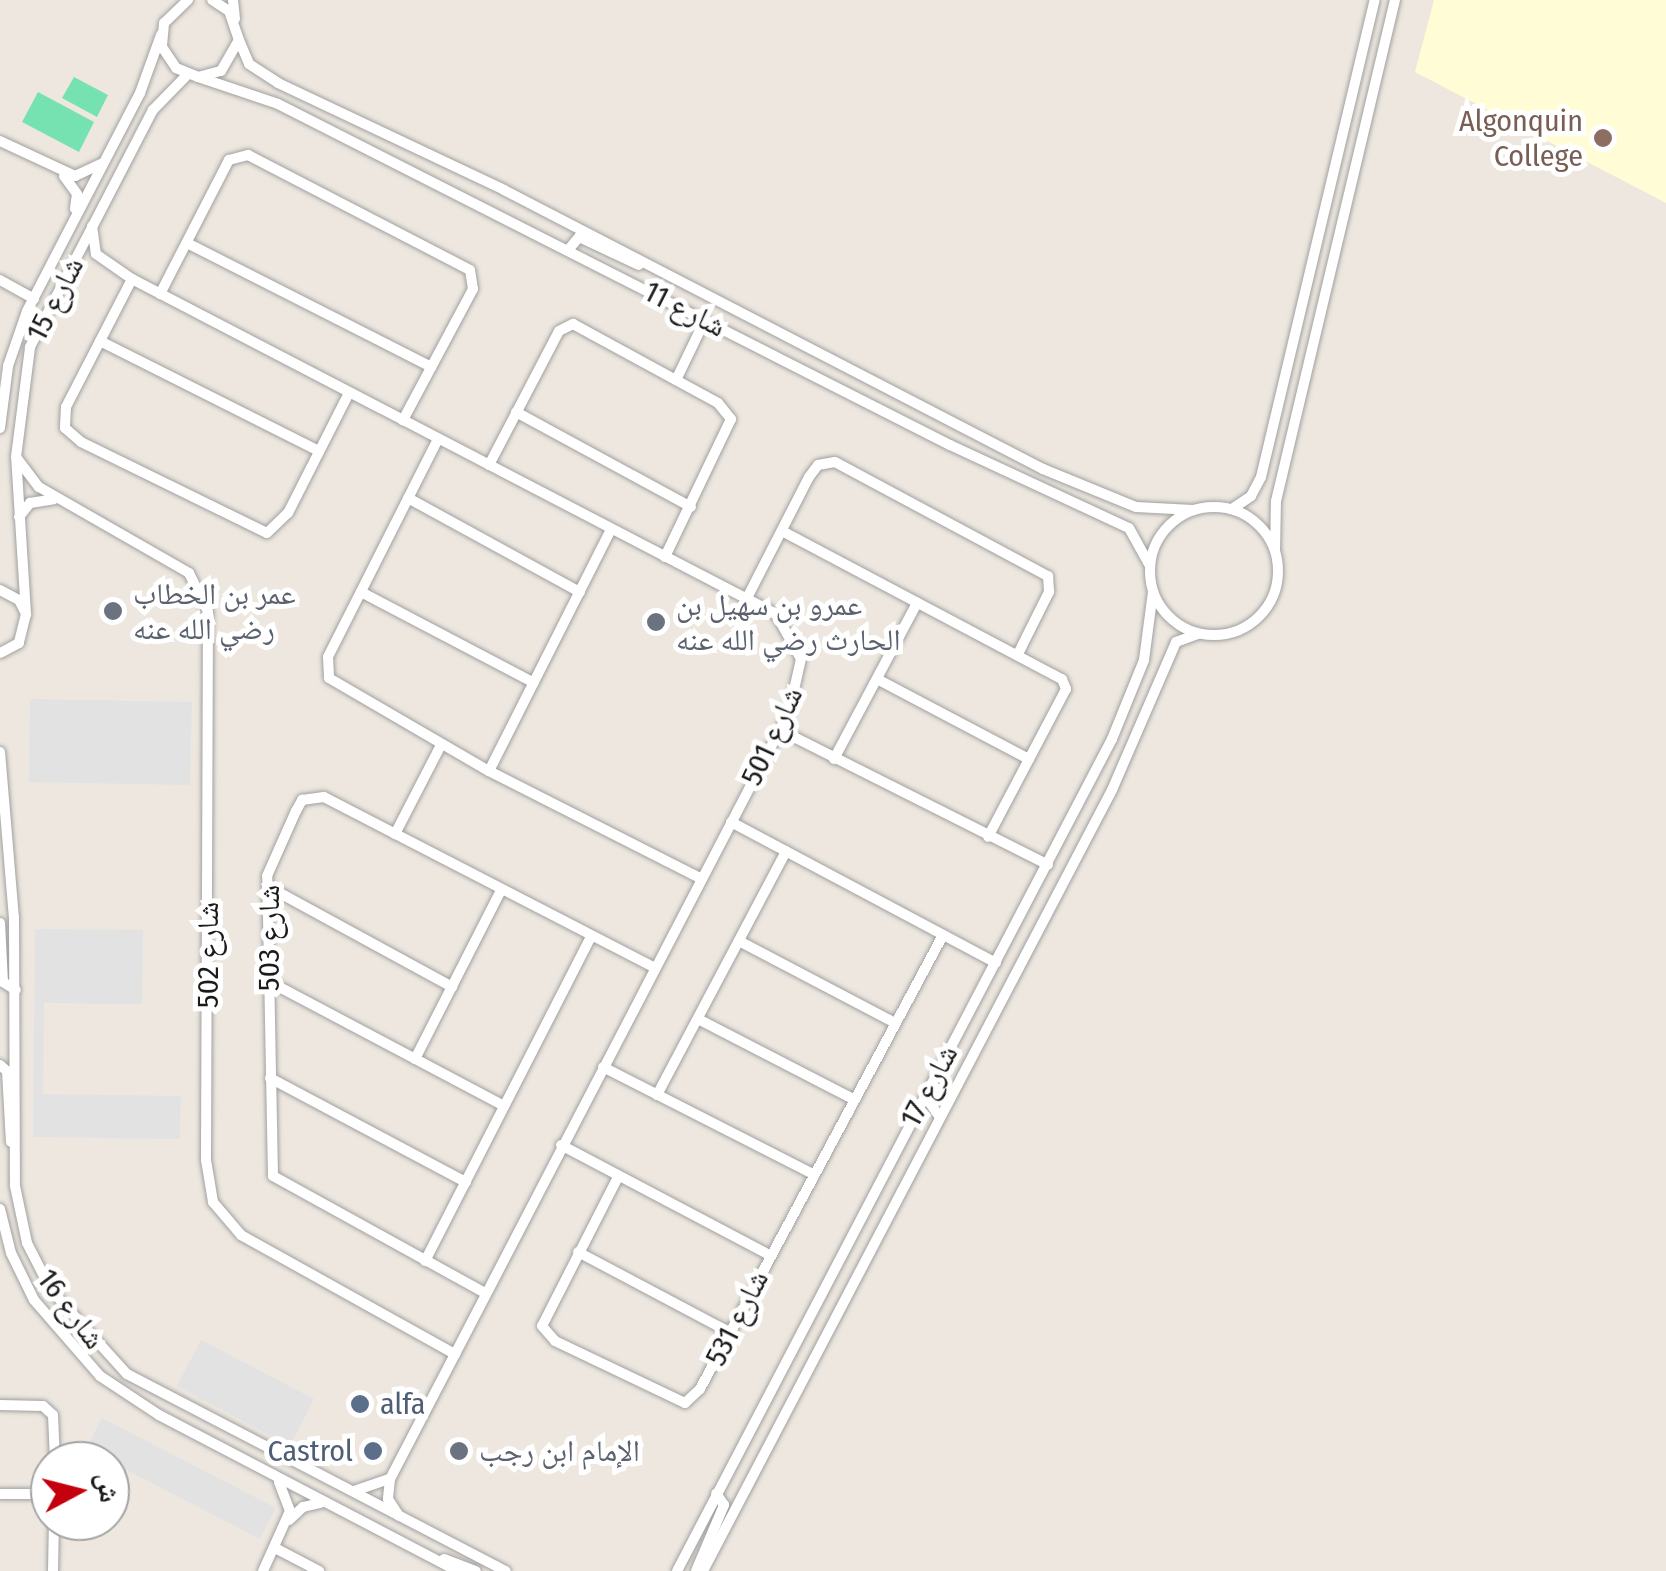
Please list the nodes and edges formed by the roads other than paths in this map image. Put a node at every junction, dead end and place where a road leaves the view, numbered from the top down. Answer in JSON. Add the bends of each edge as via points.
{"nodes":[{"id":1,"x":188,"y":0,"type":"edge"},
{"id":2,"x":212,"y":0,"type":"edge"},
{"id":3,"x":233,"y":0,"type":"edge"},
{"id":4,"x":1375,"y":0,"type":"edge"},
{"id":5,"x":1396,"y":0,"type":"edge"},
{"id":6,"x":236,"y":20,"type":"junction"},
{"id":7,"x":161,"y":34,"type":"junction"},
{"id":8,"x":239,"y":40,"type":"junction"},
{"id":9,"x":192,"y":76,"type":"junction"},
{"id":10,"x":0,"y":141,"type":"edge"},
{"id":11,"x":102,"y":164,"type":"junction"},
{"id":12,"x":59,"y":172,"type":"junction"},
{"id":13,"x":452,"y":190,"type":"junction"},
{"id":14,"x":539,"y":208,"type":"junction"},
{"id":15,"x":74,"y":216,"type":"junction"},
{"id":16,"x":92,"y":226,"type":"junction"},
{"id":17,"x":187,"y":243,"type":"junction"},
{"id":18,"x":568,"y":249,"type":"junction"},
{"id":19,"x":103,"y":262,"type":"junction"},
{"id":20,"x":655,"y":268,"type":"junction"},
{"id":21,"x":68,"y":271,"type":"junction"},
{"id":22,"x":0,"y":280,"type":"edge"},
{"id":23,"x":132,"y":280,"type":"junction"},
{"id":24,"x":160,"y":294,"type":"junction"},
{"id":25,"x":34,"y":299,"type":"junction"},
{"id":26,"x":705,"y":320,"type":"junction"},
{"id":27,"x":100,"y":341,"type":"junction"},
{"id":28,"x":431,"y":367,"type":"junction"},
{"id":29,"x":676,"y":380,"type":"junction"},
{"id":30,"x":349,"y":393,"type":"junction"},
{"id":31,"x":516,"y":412,"type":"junction"},
{"id":32,"x":403,"y":420,"type":"junction"},
{"id":33,"x":0,"y":428,"type":"edge"},
{"id":34,"x":438,"y":439,"type":"junction"},
{"id":35,"x":320,"y":452,"type":"junction"},
{"id":36,"x":16,"y":458,"type":"junction"},
{"id":37,"x":489,"y":466,"type":"junction"},
{"id":38,"x":408,"y":498,"type":"junction"},
{"id":39,"x":60,"y":500,"type":"junction"},
{"id":40,"x":690,"y":506,"type":"junction"},
{"id":41,"x":1232,"y":509,"type":"junction"},
{"id":42,"x":1193,"y":510,"type":"junction"},
{"id":43,"x":18,"y":518,"type":"junction"},
{"id":44,"x":612,"y":529,"type":"junction"},
{"id":45,"x":782,"y":531,"type":"junction"},
{"id":46,"x":1276,"y":551,"type":"junction"},
{"id":47,"x":665,"y":557,"type":"junction"},
{"id":48,"x":1150,"y":566,"type":"junction"},
{"id":49,"x":0,"y":590,"type":"edge"},
{"id":50,"x":360,"y":592,"type":"junction"},
{"id":51,"x":580,"y":592,"type":"junction"},
{"id":52,"x":1154,"y":592,"type":"junction"},
{"id":53,"x":746,"y":598,"type":"junction"},
{"id":54,"x":918,"y":603,"type":"junction"},
{"id":55,"x":26,"y":614,"type":"junction"},
{"id":56,"x":1198,"y":634,"type":"junction"},
{"id":57,"x":1018,"y":654,"type":"junction"},
{"id":58,"x":2,"y":655,"type":"edge"},
{"id":59,"x":877,"y":679,"type":"junction"},
{"id":60,"x":534,"y":682,"type":"junction"},
{"id":61,"x":780,"y":730,"type":"junction"},
{"id":62,"x":442,"y":745,"type":"junction"},
{"id":63,"x":0,"y":752,"type":"edge"},
{"id":64,"x":834,"y":759,"type":"junction"},
{"id":65,"x":1028,"y":759,"type":"junction"},
{"id":66,"x":489,"y":771,"type":"junction"},
{"id":67,"x":731,"y":822,"type":"junction"},
{"id":68,"x":394,"y":834,"type":"junction"},
{"id":69,"x":988,"y":836,"type":"junction"},
{"id":70,"x":786,"y":851,"type":"junction"},
{"id":71,"x":1048,"y":866,"type":"junction"},
{"id":72,"x":700,"y":878,"type":"junction"},
{"id":73,"x":267,"y":886,"type":"junction"},
{"id":74,"x":502,"y":890,"type":"junction"},
{"id":75,"x":0,"y":923,"type":"edge"},
{"id":76,"x":943,"y":935,"type":"junction"},
{"id":77,"x":591,"y":936,"type":"junction"},
{"id":78,"x":739,"y":941,"type":"junction"},
{"id":79,"x":996,"y":963,"type":"junction"},
{"id":80,"x":655,"y":968,"type":"junction"},
{"id":81,"x":268,"y":981,"type":"junction"},
{"id":82,"x":452,"y":986,"type":"junction"},
{"id":83,"x":16,"y":990,"type":"junction"},
{"id":84,"x":698,"y":1019,"type":"junction"},
{"id":85,"x":893,"y":1022,"type":"junction"},
{"id":86,"x":953,"y":1040,"type":"junction"},
{"id":87,"x":414,"y":1059,"type":"junction"},
{"id":88,"x":0,"y":1065,"type":"edge"},
{"id":89,"x":603,"y":1067,"type":"junction"},
{"id":90,"x":270,"y":1078,"type":"junction"},
{"id":91,"x":656,"y":1095,"type":"junction"},
{"id":92,"x":853,"y":1099,"type":"junction"},
{"id":93,"x":504,"y":1106,"type":"junction"},
{"id":94,"x":938,"y":1116,"type":"junction"},
{"id":95,"x":561,"y":1145,"type":"junction"},
{"id":96,"x":13,"y":1147,"type":"junction"},
{"id":97,"x":813,"y":1174,"type":"junction"},
{"id":98,"x":618,"y":1177,"type":"junction"},
{"id":99,"x":466,"y":1182,"type":"junction"},
{"id":100,"x":0,"y":1209,"type":"edge"},
{"id":101,"x":578,"y":1252,"type":"junction"},
{"id":102,"x":770,"y":1255,"type":"junction"},
{"id":103,"x":426,"y":1261,"type":"junction"},
{"id":104,"x":485,"y":1292,"type":"junction"},
{"id":105,"x":729,"y":1332,"type":"junction"},
{"id":106,"x":455,"y":1354,"type":"junction"},
{"id":107,"x":0,"y":1405,"type":"edge"},
{"id":108,"x":55,"y":1441,"type":"edge"},
{"id":109,"x":271,"y":1474,"type":"junction"},
{"id":110,"x":390,"y":1479,"type":"junction"},
{"id":111,"x":353,"y":1492,"type":"junction"},
{"id":112,"x":0,"y":1494,"type":"edge"},
{"id":113,"x":30,"y":1494,"type":"edge"},
{"id":114,"x":716,"y":1494,"type":"junction"},
{"id":115,"x":326,"y":1503,"type":"junction"},
{"id":116,"x":399,"y":1516,"type":"junction"},
{"id":117,"x":288,"y":1520,"type":"junction"},
{"id":118,"x":54,"y":1541,"type":"edge"},
{"id":119,"x":275,"y":1548,"type":"junction"},
{"id":120,"x":428,"y":1556,"type":"junction"},
{"id":121,"x":677,"y":1569,"type":"edge"},
{"id":122,"x":53,"y":1571,"type":"edge"},
{"id":123,"x":263,"y":1571,"type":"edge"},
{"id":124,"x":319,"y":1571,"type":"edge"},
{"id":125,"x":458,"y":1571,"type":"edge"},
{"id":126,"x":476,"y":1571,"type":"edge"},
{"id":127,"x":506,"y":1571,"type":"edge"},
{"id":128,"x":696,"y":1571,"type":"edge"},
{"id":129,"x":704,"y":1571,"type":"edge"}],
"edges":[{"from":1,"to":7,"type":"street","name":"شارع 15","via":[[170,13]]},
{"from":2,"to":6,"type":"street"},
{"from":3,"to":6,"type":"street"},
{"from":4,"to":41,"type":"street","via":[[1261,477],[1251,496]]},
{"from":5,"to":46,"type":"street","via":[[1276,502]]},
{"from":6,"to":8,"type":"street"},
{"from":7,"to":9,"type":"street","via":[[167,59]]},
{"from":7,"to":11,"type":"street","name":"شارع 15"},
{"from":8,"to":9,"type":"street","name":"شارع 15","via":[[221,71]]},
{"from":8,"to":14,"type":"street","name":"شارع 11","via":[[244,57],[261,74]]},
{"from":9,"to":13,"type":"street","name":"شارع 11","via":[[278,104]]},
{"from":9,"to":16,"type":"street","name":"شارع 15","via":[[162,94]]},
{"from":10,"to":12,"type":"street"},
{"from":11,"to":12,"type":"street","via":[[86,174]]},
{"from":11,"to":15,"type":"street","name":"شارع 15"},
{"from":12,"to":15,"type":"street","via":[[76,194]]},
{"from":13,"to":14,"type":"street","via":[[529,222],[537,220]]},
{"from":13,"to":18,"type":"street","name":"شارع 11"},
{"from":14,"to":20,"type":"street","name":"شارع 11"},
{"from":15,"to":25,"type":"street","name":"شارع 15"},
{"from":16,"to":19,"type":"street","via":[[92,246]]},
{"from":16,"to":21,"type":"street","name":"شارع 15"},
{"from":17,"to":24,"type":"street"},
{"from":17,"to":28,"type":"street"},
{"from":17,"to":28,"type":"street","via":[[229,160],[248,155],[470,270],[473,289]]},
{"from":18,"to":20,"type":"street","via":[[578,237]]},
{"from":18,"to":26,"type":"street","name":"شارع 11"},
{"from":19,"to":21,"type":"street"},
{"from":19,"to":23,"type":"street","name":"شارع 501"},
{"from":20,"to":42,"type":"street","name":"شارع 11","via":[[1081,486],[1136,507]]},
{"from":21,"to":36,"type":"street","name":"شارع 15","via":[[22,371]]},
{"from":22,"to":25,"type":"street"},
{"from":23,"to":24,"type":"street","name":"شارع 501"},
{"from":23,"to":27,"type":"street"},
{"from":24,"to":30,"type":"street","name":"شارع 501"},
{"from":25,"to":33,"type":"street","name":"شارع 15","via":[[8,366]]},
{"from":26,"to":29,"type":"street"},
{"from":26,"to":48,"type":"street","name":"شارع 11","via":[[1129,528]]},
{"from":27,"to":35,"type":"street"},
{"from":27,"to":35,"type":"street","via":[[66,407],[62,420],[70,436],[257,531],[279,528]]},
{"from":28,"to":32,"type":"street"},
{"from":29,"to":31,"type":"street","via":[[572,324],[559,330]]},
{"from":29,"to":40,"type":"street","via":[[731,419]]},
{"from":30,"to":32,"type":"street","name":"شارع 501"},
{"from":30,"to":35,"type":"street"},
{"from":31,"to":37,"type":"street"},
{"from":31,"to":40,"type":"street"},
{"from":32,"to":34,"type":"street","name":"شارع 501"},
{"from":34,"to":37,"type":"street","name":"شارع 501"},
{"from":34,"to":38,"type":"street"},
{"from":36,"to":39,"type":"street","name":"شارع 502","via":[[29,480]]},
{"from":36,"to":43,"type":"street","name":"شارع 15"},
{"from":37,"to":44,"type":"street","name":"شارع 501"},
{"from":38,"to":50,"type":"street"},
{"from":38,"to":51,"type":"street"},
{"from":39,"to":43,"type":"street","via":[[38,499]]},
{"from":39,"to":106,"type":"street","name":"شارع 502","via":[[189,573],[208,612],[206,1160],[213,1202],[241,1236]]},
{"from":40,"to":47,"type":"street"},
{"from":41,"to":42,"type":"street"},
{"from":41,"to":46,"type":"street","via":[[1259,524]]},
{"from":42,"to":48,"type":"street","via":[[1163,532]]},
{"from":43,"to":55,"type":"street","name":"شارع 15"},
{"from":44,"to":47,"type":"street","name":"شارع 501"},
{"from":44,"to":51,"type":"street"},
{"from":45,"to":53,"type":"street"},
{"from":45,"to":54,"type":"street"},
{"from":45,"to":57,"type":"street","via":[[818,465],[835,462],[1048,576],[1049,592]]},
{"from":46,"to":56,"type":"street","via":[[1276,590],[1254,622],[1218,636]]},
{"from":47,"to":53,"type":"street","name":"شارع 501"},
{"from":48,"to":52,"type":"street"},
{"from":49,"to":55,"type":"street","via":[[19,600]]},
{"from":50,"to":60,"type":"street"},
{"from":50,"to":62,"type":"street","via":[[328,657],[328,678]]},
{"from":51,"to":60,"type":"street"},
{"from":52,"to":56,"type":"street","via":[[1178,625]]},
{"from":52,"to":71,"type":"street","name":"شارع 17","via":[[1131,695]]},
{"from":53,"to":61,"type":"street","name":"شارع 501","via":[[788,626],[801,659],[798,693]]},
{"from":54,"to":57,"type":"street"},
{"from":54,"to":59,"type":"street"},
{"from":55,"to":58,"type":"street","via":[[26,630]]},
{"from":56,"to":94,"type":"street","name":"شارع 17","via":[[1176,642],[1112,790]]},
{"from":57,"to":65,"type":"street","via":[[1065,684]]},
{"from":59,"to":64,"type":"street"},
{"from":59,"to":65,"type":"street"},
{"from":60,"to":66,"type":"street"},
{"from":61,"to":64,"type":"street"},
{"from":61,"to":67,"type":"street","name":"شارع 501"},
{"from":62,"to":66,"type":"street"},
{"from":62,"to":68,"type":"street"},
{"from":63,"to":83,"type":"street","name":"شارع 16"},
{"from":64,"to":69,"type":"street"},
{"from":65,"to":69,"type":"street"},
{"from":66,"to":72,"type":"street"},
{"from":67,"to":70,"type":"street"},
{"from":67,"to":72,"type":"street","name":"شارع 501"},
{"from":68,"to":73,"type":"street","name":"شارع 503","via":[[324,797],[302,800],[271,860]]},
{"from":68,"to":74,"type":"street","name":"شارع 503"},
{"from":69,"to":71,"type":"street"},
{"from":70,"to":76,"type":"street"},
{"from":70,"to":78,"type":"street"},
{"from":71,"to":79,"type":"street","name":"شارع 17"},
{"from":72,"to":80,"type":"street","name":"شارع 501"},
{"from":73,"to":81,"type":"street","name":"شارع 503"},
{"from":73,"to":82,"type":"street"},
{"from":74,"to":77,"type":"street","name":"شارع 503"},
{"from":74,"to":82,"type":"street"},
{"from":75,"to":83,"type":"street","via":[[3,982]]},
{"from":76,"to":79,"type":"street"},
{"from":76,"to":85,"type":"street","name":"شارع 531"},
{"from":77,"to":80,"type":"street","name":"شارع 503"},
{"from":77,"to":93,"type":"street"},
{"from":78,"to":84,"type":"street"},
{"from":78,"to":85,"type":"street"},
{"from":79,"to":86,"type":"street","name":"شارع 17"},
{"from":80,"to":89,"type":"street","name":"شارع 501"},
{"from":81,"to":87,"type":"street"},
{"from":81,"to":90,"type":"street","name":"شارع 503"},
{"from":82,"to":87,"type":"street"},
{"from":83,"to":96,"type":"street","name":"شارع 16"},
{"from":84,"to":91,"type":"street"},
{"from":84,"to":92,"type":"street"},
{"from":85,"to":92,"type":"street","name":"شارع 531"},
{"from":86,"to":94,"type":"street","via":[[931,1095]]},
{"from":86,"to":114,"type":"street","name":"شارع 17"},
{"from":87,"to":93,"type":"street"},
{"from":88,"to":96,"type":"street","via":[[7,1071],[6,1132]]},
{"from":89,"to":91,"type":"street"},
{"from":89,"to":95,"type":"street","name":"شارع 501"},
{"from":90,"to":99,"type":"street"},
{"from":90,"to":103,"type":"street","name":"شارع 503","via":[[274,1176]]},
{"from":91,"to":97,"type":"street"},
{"from":92,"to":97,"type":"street","name":"شارع 531"},
{"from":93,"to":99,"type":"street"},
{"from":94,"to":129,"type":"street","name":"شارع 17"},
{"from":95,"to":98,"type":"street"},
{"from":95,"to":104,"type":"street","name":"شارع 501"},
{"from":96,"to":111,"type":"street","name":"شارع 16","via":[[27,1243],[51,1290],[102,1352],[127,1374]]},
{"from":97,"to":102,"type":"street","name":"شارع 531"},
{"from":98,"to":101,"type":"street","name":"شارع 531"},
{"from":98,"to":102,"type":"street"},
{"from":99,"to":103,"type":"street"},
{"from":100,"to":109,"type":"street","name":"شارع 16","via":[[11,1254],[34,1300],[100,1376]]},
{"from":101,"to":105,"type":"street"},
{"from":101,"to":105,"type":"street","name":"شارع 531","via":[[542,1317],[555,1341],[685,1403],[700,1390]]},
{"from":102,"to":105,"type":"street","name":"شارع 531"},
{"from":103,"to":104,"type":"street","name":"شارع 503"},
{"from":104,"to":106,"type":"street","name":"شارع 501"},
{"from":106,"to":110,"type":"street","name":"شارع 501"},
{"from":107,"to":108,"type":"street","via":[[44,1406],[53,1414]]},
{"from":109,"to":115,"type":"street","name":"شارع 16"},
{"from":109,"to":117,"type":"street","via":[[288,1492]]},
{"from":110,"to":111,"type":"street"},
{"from":110,"to":116,"type":"street","via":[[388,1498]]},
{"from":111,"to":116,"type":"street","name":"شارع 16"},
{"from":112,"to":113,"type":"street"},
{"from":114,"to":121,"type":"street","name":"شارع 17"},
{"from":114,"to":128,"type":"street","via":[[724,1505]]},
{"from":115,"to":117,"type":"street","via":[[302,1506]]},
{"from":115,"to":120,"type":"street","name":"شارع 16"},
{"from":116,"to":127,"type":"street","name":"شارع 16"},
{"from":117,"to":119,"type":"street"},
{"from":118,"to":122,"type":"street"},
{"from":119,"to":123,"type":"street"},
{"from":119,"to":124,"type":"street"},
{"from":120,"to":125,"type":"street","name":"شارع 16"},
{"from":120,"to":126,"type":"street"}]}
